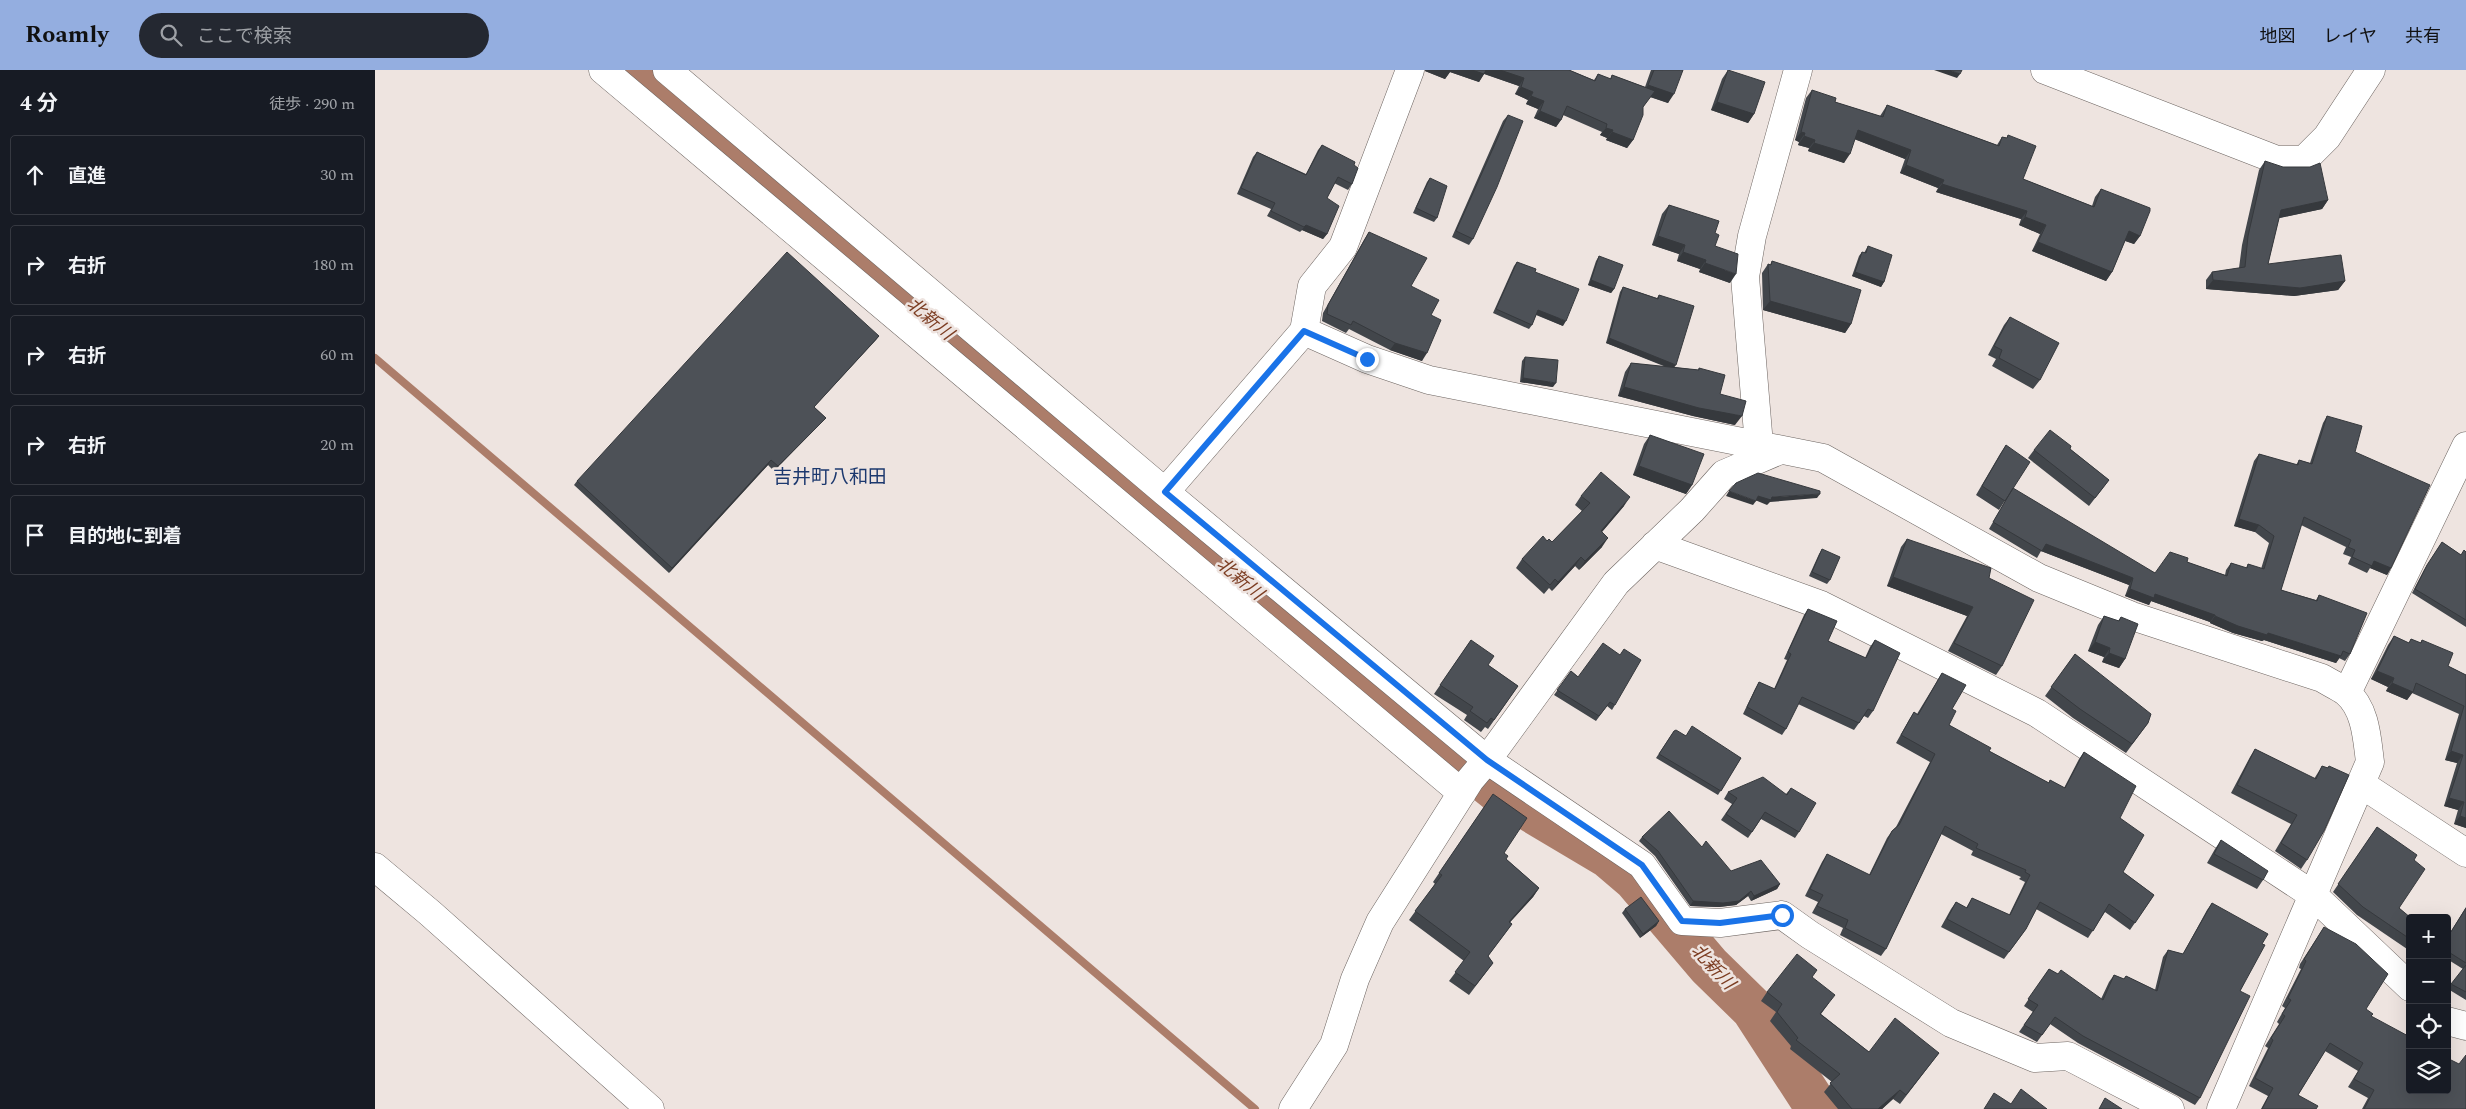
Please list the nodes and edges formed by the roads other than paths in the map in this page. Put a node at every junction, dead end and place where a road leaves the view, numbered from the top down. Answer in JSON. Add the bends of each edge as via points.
{"nodes":[{"id":1,"x":603,"y":70,"type":"edge"},
{"id":2,"x":667,"y":70,"type":"edge"},
{"id":3,"x":1410,"y":70,"type":"edge"},
{"id":4,"x":1797,"y":70,"type":"edge"},
{"id":5,"x":2045,"y":70,"type":"edge"},
{"id":6,"x":2371,"y":70,"type":"edge"},
{"id":7,"x":1304,"y":331,"type":"junction"},
{"id":8,"x":2466,"y":446,"type":"edge"},
{"id":9,"x":1769,"y":448,"type":"junction"},
{"id":10,"x":1165,"y":492,"type":"junction"},
{"id":11,"x":1655,"y":545,"type":"junction"},
{"id":12,"x":2347,"y":693,"type":"junction"},
{"id":13,"x":1487,"y":760,"type":"junction"},
{"id":14,"x":2361,"y":784,"type":"junction"},
{"id":15,"x":1466,"y":786,"type":"junction"},
{"id":16,"x":2466,"y":853,"type":"edge"},
{"id":17,"x":375,"y":867,"type":"edge"},
{"id":18,"x":2313,"y":894,"type":"junction"},
{"id":19,"x":2406,"y":983,"type":"edge"},
{"id":20,"x":2451,"y":1022,"type":"edge"},
{"id":21,"x":2466,"y":1026,"type":"edge"},
{"id":22,"x":651,"y":1109,"type":"edge"},
{"id":23,"x":1293,"y":1109,"type":"edge"},
{"id":24,"x":2170,"y":1109,"type":"edge"},
{"id":25,"x":2221,"y":1109,"type":"edge"}],
"edges":[{"from":1,"to":15,"type":"street"},
{"from":2,"to":10,"type":"street"},
{"from":3,"to":7,"type":"street","via":[[1343,247],[1312,286]]},
{"from":4,"to":9,"type":"street","via":[[1752,236],[1745,277]]},
{"from":5,"to":6,"type":"street","via":[[2277,160],[2304,160],[2327,137]]},
{"from":7,"to":9,"type":"street","via":[[1367,359],[1429,380]]},
{"from":7,"to":10,"type":"street"},
{"from":8,"to":12,"type":"street"},
{"from":9,"to":11,"type":"street","via":[[1724,474]]},
{"from":9,"to":12,"type":"street","via":[[1823,458],[2039,578],[2132,616],[2322,678]]},
{"from":10,"to":13,"type":"street"},
{"from":11,"to":13,"type":"street","via":[[1616,583]]},
{"from":11,"to":18,"type":"street","via":[[1821,605],[2037,714]]},
{"from":12,"to":14,"type":"street","via":[[2366,730],[2371,762]]},
{"from":13,"to":15,"type":"street"},
{"from":13,"to":24,"type":"street","via":[[1642,865],[1682,921],[1720,923],[1782,915],[1951,1023],[2035,1058],[2068,1056]]},
{"from":14,"to":16,"type":"street"},
{"from":14,"to":18,"type":"street"},
{"from":15,"to":23,"type":"street","via":[[1380,922],[1355,979],[1335,1045]]},
{"from":17,"to":22,"type":"street"},
{"from":18,"to":19,"type":"street"},
{"from":18,"to":25,"type":"street"},
{"from":20,"to":21,"type":"street"}]}
